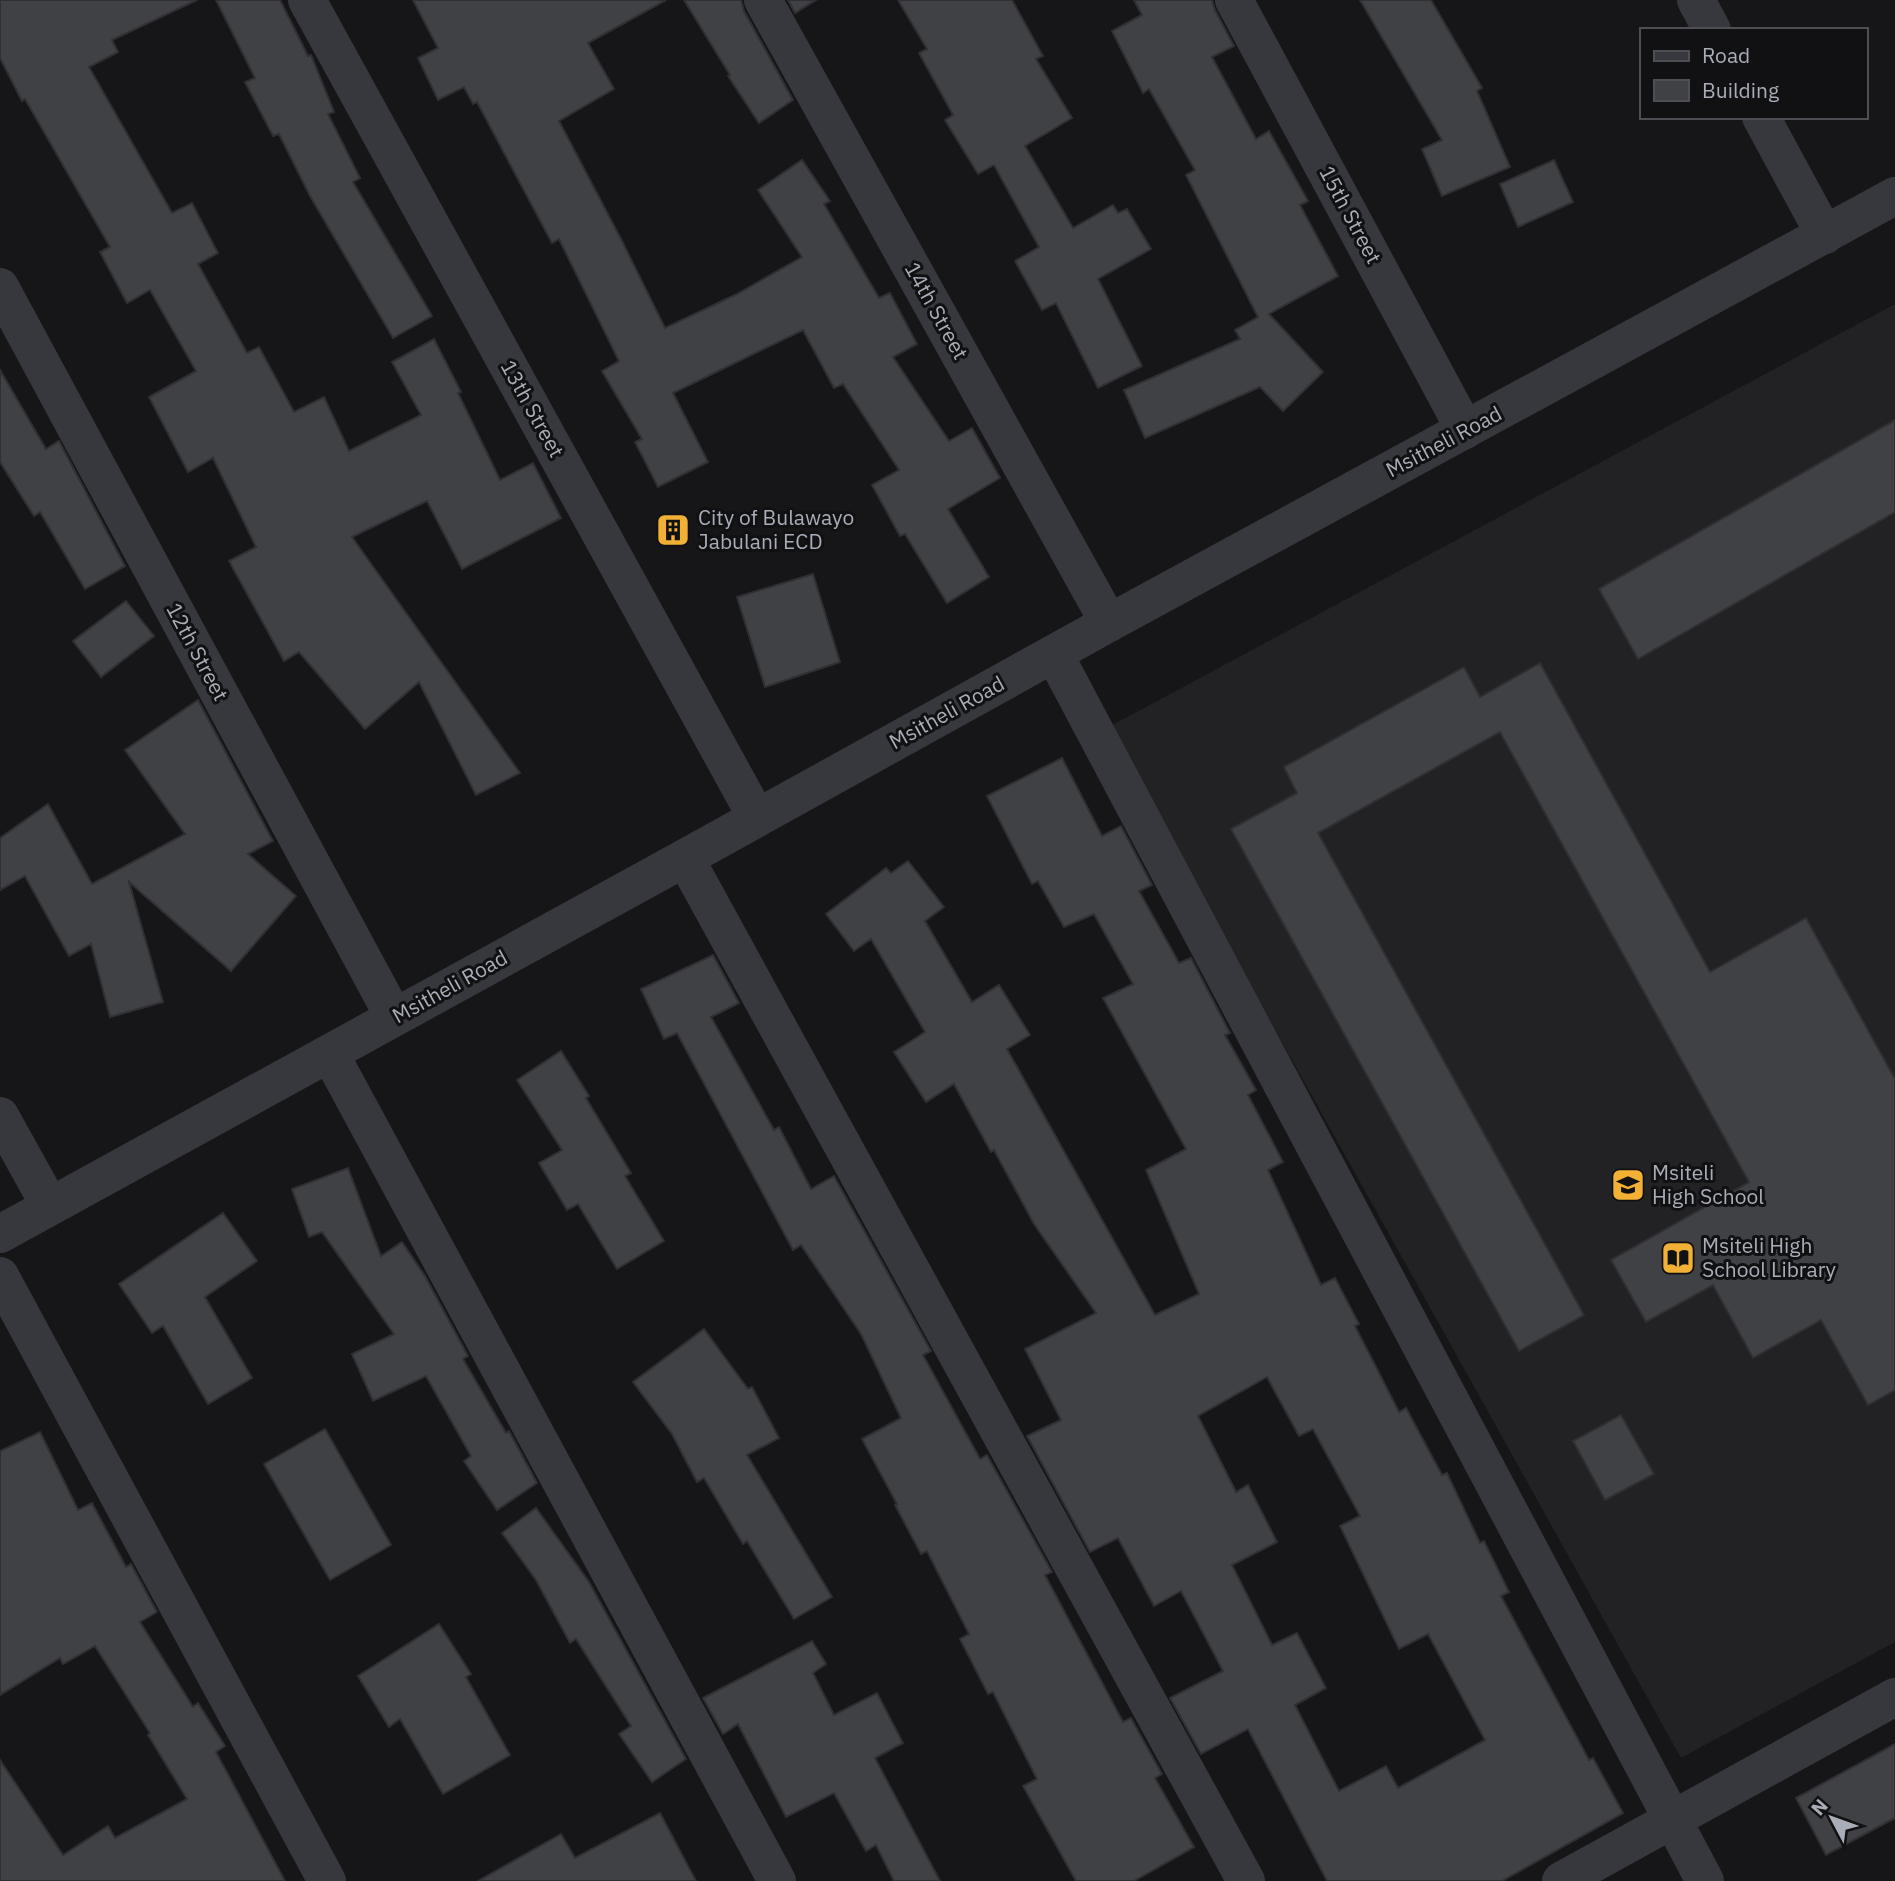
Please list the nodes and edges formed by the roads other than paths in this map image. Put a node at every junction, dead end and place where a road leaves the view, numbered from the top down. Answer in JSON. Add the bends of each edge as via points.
{"nodes":[{"id":1,"x":307,"y":0,"type":"edge"},
{"id":2,"x":763,"y":0,"type":"edge"},
{"id":3,"x":1234,"y":0,"type":"edge"},
{"id":4,"x":1696,"y":0,"type":"edge"},
{"id":5,"x":1711,"y":28,"type":"edge"},
{"id":6,"x":1761,"y":119,"type":"edge"},
{"id":7,"x":1895,"y":196,"type":"edge"},
{"id":8,"x":1825,"y":234,"type":"junction"},
{"id":9,"x":0,"y":287,"type":"edge"},
{"id":10,"x":1465,"y":430,"type":"junction"},
{"id":11,"x":1109,"y":623,"type":"junction"},
{"id":12,"x":1055,"y":654,"type":"junction"},
{"id":13,"x":757,"y":818,"type":"junction"},
{"id":14,"x":685,"y":858,"type":"junction"},
{"id":15,"x":394,"y":1017,"type":"junction"},
{"id":16,"x":330,"y":1054,"type":"junction"},
{"id":17,"x":0,"y":1116,"type":"edge"},
{"id":18,"x":50,"y":1206,"type":"junction"},
{"id":19,"x":0,"y":1234,"type":"edge"},
{"id":20,"x":0,"y":1276,"type":"edge"},
{"id":21,"x":1895,"y":1697,"type":"edge"},
{"id":22,"x":1673,"y":1819,"type":"junction"},
{"id":23,"x":327,"y":1881,"type":"edge"},
{"id":24,"x":777,"y":1881,"type":"edge"},
{"id":25,"x":1246,"y":1881,"type":"edge"},
{"id":26,"x":1562,"y":1881,"type":"edge"},
{"id":27,"x":1705,"y":1881,"type":"edge"}],
"edges":[{"from":1,"to":13,"type":"street","name":"13th Street"},
{"from":2,"to":11,"type":"street","name":"14th Street"},
{"from":3,"to":10,"type":"street","name":"15th Street"},
{"from":4,"to":5,"type":"street"},
{"from":6,"to":8,"type":"street"},
{"from":7,"to":8,"type":"street","name":"Msitheli Road"},
{"from":8,"to":10,"type":"street","name":"Msitheli Road"},
{"from":9,"to":15,"type":"street","name":"12th Street"},
{"from":10,"to":11,"type":"street","name":"Msitheli Road"},
{"from":11,"to":12,"type":"street","name":"Msitheli Road"},
{"from":12,"to":13,"type":"street","name":"Msitheli Road"},
{"from":12,"to":22,"type":"street"},
{"from":13,"to":14,"type":"street","name":"Msitheli Road"},
{"from":14,"to":15,"type":"street","name":"Msitheli Road"},
{"from":14,"to":25,"type":"street"},
{"from":15,"to":16,"type":"street","name":"Msitheli Road"},
{"from":16,"to":18,"type":"street","name":"Msitheli Road"},
{"from":16,"to":24,"type":"street"},
{"from":17,"to":18,"type":"street"},
{"from":18,"to":19,"type":"street","name":"Msitheli Road"},
{"from":20,"to":23,"type":"street"},
{"from":21,"to":22,"type":"street"},
{"from":22,"to":26,"type":"street"},
{"from":22,"to":27,"type":"street"}]}
